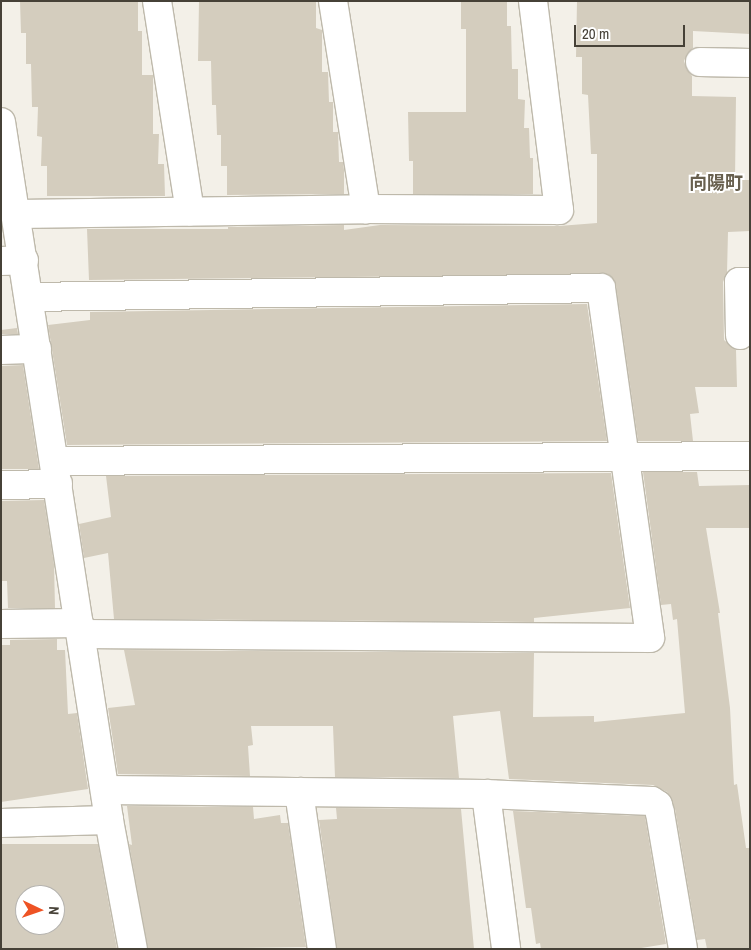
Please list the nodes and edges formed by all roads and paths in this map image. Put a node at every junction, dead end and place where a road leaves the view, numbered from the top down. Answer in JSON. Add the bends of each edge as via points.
{"nodes":[{"id":1,"x":158,"y":1,"type":"edge"},
{"id":2,"x":333,"y":1,"type":"edge"},
{"id":3,"x":533,"y":1,"type":"edge"},
{"id":4,"x":700,"y":62,"type":"dead end"},
{"id":5,"x":750,"y":63,"type":"edge"},
{"id":6,"x":1,"y":122,"type":"edge"},
{"id":7,"x":366,"y":209,"type":"junction"},
{"id":8,"x":190,"y":211,"type":"junction"},
{"id":9,"x":17,"y":214,"type":"junction"},
{"id":10,"x":13,"y":260,"type":"edge"},
{"id":11,"x":750,"y":282,"type":"edge"},
{"id":12,"x":30,"y":297,"type":"junction"},
{"id":13,"x":740,"y":335,"type":"dead end"},
{"id":14,"x":37,"y":349,"type":"junction"},
{"id":15,"x":1,"y":350,"type":"edge"},
{"id":16,"x":750,"y":456,"type":"edge"},
{"id":17,"x":626,"y":457,"type":"junction"},
{"id":18,"x":57,"y":473,"type":"junction"},
{"id":19,"x":1,"y":485,"type":"edge"},
{"id":20,"x":1,"y":624,"type":"edge"},
{"id":21,"x":80,"y":628,"type":"junction"},
{"id":22,"x":106,"y":790,"type":"junction"},
{"id":23,"x":299,"y":792,"type":"junction"},
{"id":24,"x":486,"y":794,"type":"junction"},
{"id":25,"x":109,"y":820,"type":"junction"},
{"id":26,"x":1,"y":823,"type":"edge"},
{"id":27,"x":133,"y":949,"type":"edge"},
{"id":28,"x":322,"y":949,"type":"edge"},
{"id":29,"x":506,"y":949,"type":"edge"},
{"id":30,"x":683,"y":949,"type":"edge"}],
"edges":[{"from":1,"to":8,"type":"street"},
{"from":2,"to":7,"type":"street"},
{"from":3,"to":7,"type":"street","via":[[559,210]]},
{"from":4,"to":5,"type":"street"},
{"from":6,"to":9,"type":"street"},
{"from":7,"to":8,"type":"street"},
{"from":8,"to":9,"type":"street"},
{"from":9,"to":10,"type":"street"},
{"from":10,"to":12,"type":"street"},
{"from":11,"to":13,"type":"street","via":[[739,282]]},
{"from":12,"to":14,"type":"street"},
{"from":12,"to":17,"type":"street","via":[[601,288]]},
{"from":14,"to":15,"type":"street"},
{"from":14,"to":18,"type":"street"},
{"from":16,"to":17,"type":"street"},
{"from":17,"to":18,"type":"street"},
{"from":17,"to":21,"type":"street","via":[[650,638]]},
{"from":18,"to":19,"type":"street"},
{"from":18,"to":21,"type":"street"},
{"from":20,"to":21,"type":"street"},
{"from":21,"to":22,"type":"street"},
{"from":22,"to":23,"type":"street"},
{"from":22,"to":25,"type":"street"},
{"from":23,"to":24,"type":"street"},
{"from":23,"to":28,"type":"street"},
{"from":24,"to":29,"type":"street"},
{"from":24,"to":30,"type":"street","via":[[644,800],[658,805]]},
{"from":25,"to":26,"type":"street"},
{"from":25,"to":27,"type":"street"}]}
